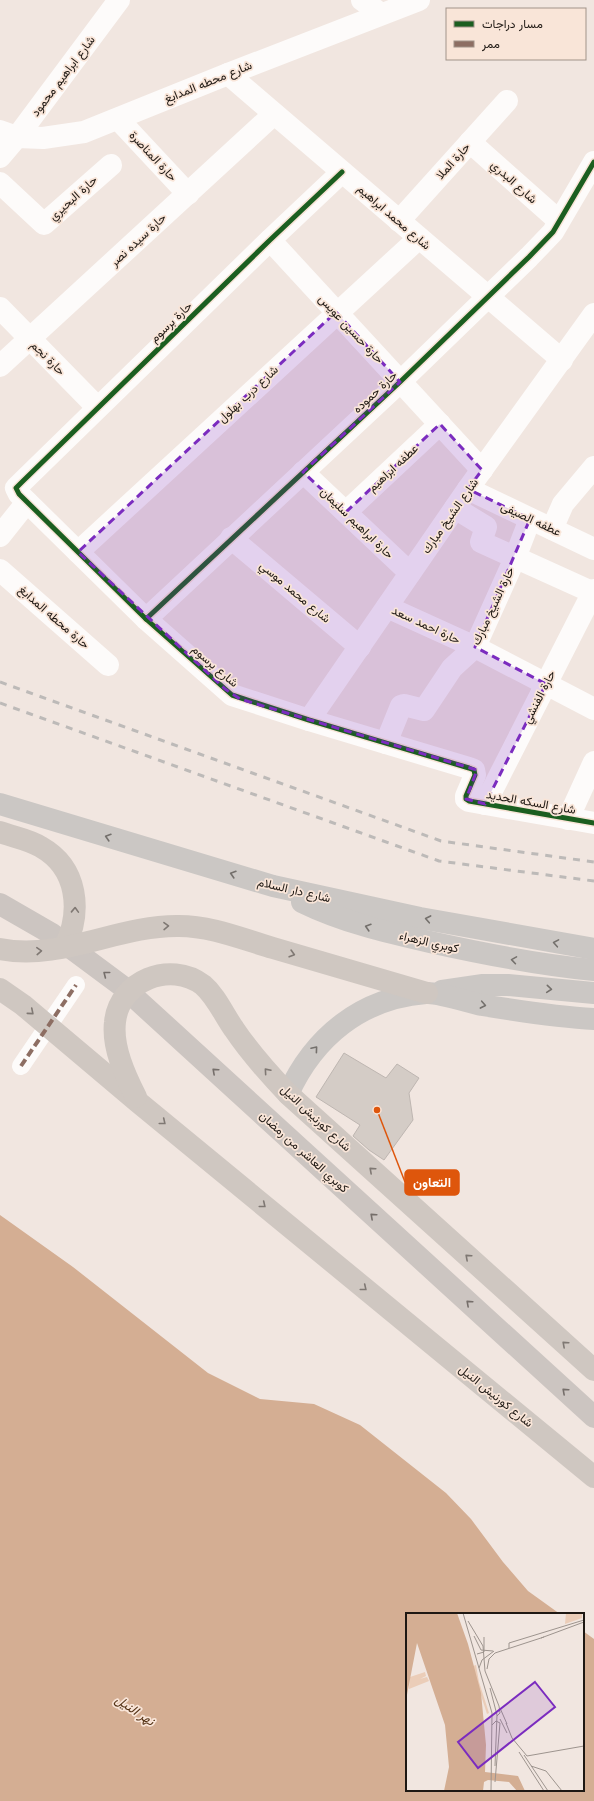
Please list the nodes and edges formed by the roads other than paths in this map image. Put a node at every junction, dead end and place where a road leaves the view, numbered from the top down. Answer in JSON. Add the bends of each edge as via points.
{"nodes":[{"id":1,"x":119,"y":0,"type":"edge"},
{"id":2,"x":362,"y":0,"type":"edge"},
{"id":3,"x":419,"y":0,"type":"edge"},
{"id":4,"x":381,"y":14,"type":"junction"},
{"id":5,"x":228,"y":74,"type":"junction"},
{"id":6,"x":507,"y":101,"type":"dead end"},
{"id":7,"x":274,"y":114,"type":"junction"},
{"id":8,"x":118,"y":119,"type":"junction"},
{"id":9,"x":9,"y":134,"type":"edge"},
{"id":10,"x":470,"y":142,"type":"junction"},
{"id":11,"x":0,"y":157,"type":"edge"},
{"id":12,"x":594,"y":162,"type":"edge"},
{"id":13,"x":111,"y":165,"type":"dead end"},
{"id":14,"x":342,"y":172,"type":"junction"},
{"id":15,"x":0,"y":183,"type":"edge"},
{"id":16,"x":188,"y":194,"type":"junction"},
{"id":17,"x":399,"y":221,"type":"junction"},
{"id":18,"x":558,"y":222,"type":"junction"},
{"id":19,"x":419,"y":238,"type":"junction"},
{"id":20,"x":270,"y":240,"type":"junction"},
{"id":21,"x":488,"y":297,"type":"junction"},
{"id":22,"x":0,"y":308,"type":"edge"},
{"id":23,"x":336,"y":312,"type":"junction"},
{"id":24,"x":592,"y":320,"type":"edge"},
{"id":25,"x":30,"y":340,"type":"junction"},
{"id":26,"x":562,"y":360,"type":"junction"},
{"id":27,"x":0,"y":366,"type":"edge"},
{"id":28,"x":400,"y":382,"type":"junction"},
{"id":29,"x":97,"y":407,"type":"junction"},
{"id":30,"x":440,"y":424,"type":"junction"},
{"id":31,"x":594,"y":467,"type":"edge"},
{"id":32,"x":482,"y":470,"type":"junction"},
{"id":33,"x":303,"y":472,"type":"junction"},
{"id":34,"x":468,"y":489,"type":"junction"},
{"id":35,"x":22,"y":495,"type":"junction"},
{"id":36,"x":455,"y":508,"type":"junction"},
{"id":37,"x":346,"y":512,"type":"junction"},
{"id":38,"x":530,"y":519,"type":"junction"},
{"id":39,"x":552,"y":529,"type":"junction"},
{"id":40,"x":0,"y":536,"type":"edge"},
{"id":41,"x":231,"y":538,"type":"junction"},
{"id":42,"x":594,"y":549,"type":"edge"},
{"id":43,"x":78,"y":552,"type":"junction"},
{"id":44,"x":515,"y":558,"type":"junction"},
{"id":45,"x":0,"y":570,"type":"edge"},
{"id":46,"x":410,"y":573,"type":"junction"},
{"id":47,"x":594,"y":592,"type":"edge"},
{"id":48,"x":387,"y":607,"type":"junction"},
{"id":49,"x":146,"y":618,"type":"junction"},
{"id":50,"x":360,"y":647,"type":"junction"},
{"id":51,"x":475,"y":648,"type":"junction"},
{"id":52,"x":108,"y":665,"type":"dead end"},
{"id":53,"x":546,"y":684,"type":"junction"},
{"id":54,"x":594,"y":709,"type":"edge"},
{"id":55,"x":309,"y":720,"type":"junction"},
{"id":56,"x":386,"y":743,"type":"junction"},
{"id":57,"x":594,"y":762,"type":"edge"},
{"id":58,"x":475,"y":802,"type":"junction"},
{"id":59,"x":0,"y":804,"type":"edge"},
{"id":60,"x":568,"y":819,"type":"junction"},
{"id":61,"x":594,"y":824,"type":"edge"},
{"id":62,"x":0,"y":832,"type":"edge"},
{"id":63,"x":273,"y":886,"type":"junction"},
{"id":64,"x":0,"y":904,"type":"edge"},
{"id":65,"x":65,"y":947,"type":"junction"},
{"id":66,"x":0,"y":948,"type":"edge"},
{"id":67,"x":594,"y":949,"type":"edge"},
{"id":68,"x":594,"y":970,"type":"edge"},
{"id":69,"x":76,"y":985,"type":"dead end"},
{"id":70,"x":0,"y":989,"type":"edge"},
{"id":71,"x":427,"y":993,"type":"junction"},
{"id":72,"x":594,"y":993,"type":"edge"},
{"id":73,"x":594,"y":1020,"type":"edge"},
{"id":74,"x":21,"y":1066,"type":"dead end"},
{"id":75,"x":288,"y":1094,"type":"junction"},
{"id":76,"x":138,"y":1102,"type":"junction"},
{"id":77,"x":594,"y":1370,"type":"edge"},
{"id":78,"x":594,"y":1417,"type":"edge"},
{"id":79,"x":594,"y":1477,"type":"edge"}],
"edges":[{"from":1,"to":9,"type":"street","name":"شارع ابراهيم محمود"},
{"from":2,"to":4,"type":"street"},
{"from":3,"to":4,"type":"street","name":"شارع محطه المدابغ"},
{"from":4,"to":5,"type":"street","name":"شارع محطه المدابغ"},
{"from":5,"to":7,"type":"street","name":"شارع محمد ابراهيم"},
{"from":5,"to":8,"type":"street","name":"شارع محطه المدابغ"},
{"from":6,"to":10,"type":"street","name":"حارة الملا"},
{"from":7,"to":14,"type":"street","name":"شارع محمد ابراهيم"},
{"from":7,"to":16,"type":"street","name":"حارة سيده نصر"},
{"from":8,"to":9,"type":"street","name":"شارع محطه المدابغ","via":[[84,132],[43,138]]},
{"from":8,"to":16,"type":"street","name":"حارة المناصرة"},
{"from":9,"to":11,"type":"street"},
{"from":10,"to":17,"type":"street","name":"حارة الملا"},
{"from":10,"to":18,"type":"street","name":"شارع البدري"},
{"from":12,"to":18,"type":"street","name":"حارة حموده"},
{"from":13,"to":15,"type":"street","name":"حارة البحيري","via":[[44,224]]},
{"from":14,"to":17,"type":"street","name":"شارع محمد ابراهيم"},
{"from":14,"to":20,"type":"street","name":"حارة برسوم"},
{"from":16,"to":25,"type":"street","name":"حارة سيده نصر"},
{"from":17,"to":19,"type":"street","name":"شارع محمد ابراهيم"},
{"from":18,"to":21,"type":"street","name":"حارة حموده","via":[[553,232]]},
{"from":19,"to":21,"type":"street","name":"شارع محمد ابراهيم"},
{"from":19,"to":23,"type":"street","name":"شارع درب بهلول"},
{"from":20,"to":23,"type":"street","name":"حارة حسين عويس"},
{"from":20,"to":29,"type":"street","name":"حارة برسوم"},
{"from":21,"to":26,"type":"street","name":"شارع محمد ابراهيم"},
{"from":21,"to":28,"type":"street","name":"حارة حموده"},
{"from":22,"to":25,"type":"street","name":"حارة نجم"},
{"from":23,"to":28,"type":"street","name":"حارة حسين عويس"},
{"from":23,"to":43,"type":"street","name":"شارع درب بهلول"},
{"from":24,"to":26,"type":"street","name":"شارع الشيخ مبارك"},
{"from":25,"to":27,"type":"street","name":"حارة سيده نصر"},
{"from":25,"to":29,"type":"street","name":"حارة نجم"},
{"from":26,"to":32,"type":"street","name":"شارع الشيخ مبارك"},
{"from":28,"to":30,"type":"street","name":"حارة حسين عويس"},
{"from":28,"to":33,"type":"street","name":"حارة حموده"},
{"from":29,"to":35,"type":"street","name":"حارة برسوم"},
{"from":30,"to":32,"type":"street","name":"حارة حسين عويس"},
{"from":30,"to":37,"type":"street","name":"عطفه ابراهيم"},
{"from":31,"to":39,"type":"street","via":[[563,504]]},
{"from":32,"to":34,"type":"street","name":"شارع الشيخ مبارك"},
{"from":33,"to":37,"type":"street","name":"حارة ابراهيم سليمان"},
{"from":33,"to":41,"type":"street","name":"حارة حموده"},
{"from":34,"to":36,"type":"street","name":"شارع الشيخ مبارك"},
{"from":34,"to":38,"type":"street","name":"عطفه الصيفى"},
{"from":35,"to":40,"type":"street","name":"حارة برسوم"},
{"from":35,"to":43,"type":"street","name":"شارع برسوم"},
{"from":36,"to":44,"type":"street","via":[[486,527],[481,542]]},
{"from":36,"to":46,"type":"street","name":"شارع الشيخ مبارك"},
{"from":37,"to":46,"type":"street","name":"حارة ابراهيم سليمان"},
{"from":38,"to":39,"type":"street","name":"عطفه الصيفى"},
{"from":38,"to":44,"type":"street","name":"حارة الشيخ مبارك"},
{"from":39,"to":42,"type":"street","name":"عطفه الصيفى"},
{"from":41,"to":49,"type":"street","name":"حارة حموده"},
{"from":41,"to":50,"type":"street","name":"شارع محمد موسي"},
{"from":43,"to":49,"type":"street","name":"شارع برسوم"},
{"from":44,"to":47,"type":"street"},
{"from":44,"to":51,"type":"street","name":"حارة الشيخ مبارك"},
{"from":45,"to":52,"type":"street","name":"حارة محطه المدابغ"},
{"from":46,"to":48,"type":"street","name":"شارع الشيخ مبارك"},
{"from":47,"to":53,"type":"street","name":"حارة الفنشي"},
{"from":48,"to":50,"type":"street","name":"شارع الشيخ مبارك"},
{"from":48,"to":51,"type":"street","name":"حارة احمد سعد"},
{"from":49,"to":55,"type":"street","name":"شارع برسوم","via":[[232,695]]},
{"from":50,"to":55,"type":"street","name":"شارع الشيخ مبارك"},
{"from":51,"to":53,"type":"street","name":"حارة احمد سعد"},
{"from":51,"to":56,"type":"street","name":"حارة الشيخ مبارك","via":[[452,668],[424,710],[404,704],[401,706]]},
{"from":53,"to":54,"type":"street","name":"حارة احمد سعد"},
{"from":53,"to":58,"type":"street","name":"حارة الفنشي"},
{"from":55,"to":56,"type":"street","name":"شارع برسوم"},
{"from":56,"to":58,"type":"street","name":"شارع برسوم","via":[[474,770]]},
{"from":57,"to":60,"type":"street"},
{"from":58,"to":60,"type":"street","name":"شارع السكه الحديد"},
{"from":63,"to":59,"type":"main road","name":"شارع دار السلام","one_way":true},
{"from":60,"to":61,"type":"street","name":"شارع السكه الحديد"},
{"from":65,"to":62,"type":"highway","one_way":true,"via":[[75,919],[76,904],[68,876],[61,865],[42,847]]},
{"from":67,"to":63,"type":"main road","name":"شارع دار السلام","one_way":true,"via":[[420,918]]},
{"from":68,"to":63,"type":"main road","name":"كوبري الزهراء","one_way":true,"via":[[502,958],[371,928],[304,903]]},
{"from":78,"to":64,"type":"main road","name":"كوبري العاشر من رمضان","one_way":true,"via":[[122,986],[52,934]]},
{"from":66,"to":65,"type":"highway","one_way":true,"via":[[33,951]]},
{"from":65,"to":71,"type":"highway","one_way":true,"via":[[161,926],[200,928]]},
{"from":69,"to":74,"type":"street"},
{"from":70,"to":76,"type":"highway","name":"شارع كورنيش النيل","one_way":true,"via":[[23,1005]]},
{"from":71,"to":72,"type":"main road","one_way":true,"via":[[483,985]]},
{"from":71,"to":73,"type":"main road","one_way":true,"via":[[504,1008]]},
{"from":75,"to":71,"type":"main road","one_way":true,"via":[[316,1047],[345,1022],[378,1004]]},
{"from":75,"to":76,"type":"highway","name":"شارع كورنيش النيل","one_way":true,"via":[[251,1053],[211,992],[193,979],[172,974],[139,983],[130,990],[118,1010],[115,1022],[117,1045]]},
{"from":77,"to":75,"type":"highway","name":"شارع كورنيش النيل","one_way":true},
{"from":76,"to":79,"type":"highway","name":"شارع كورنيش النيل","one_way":true}]}
